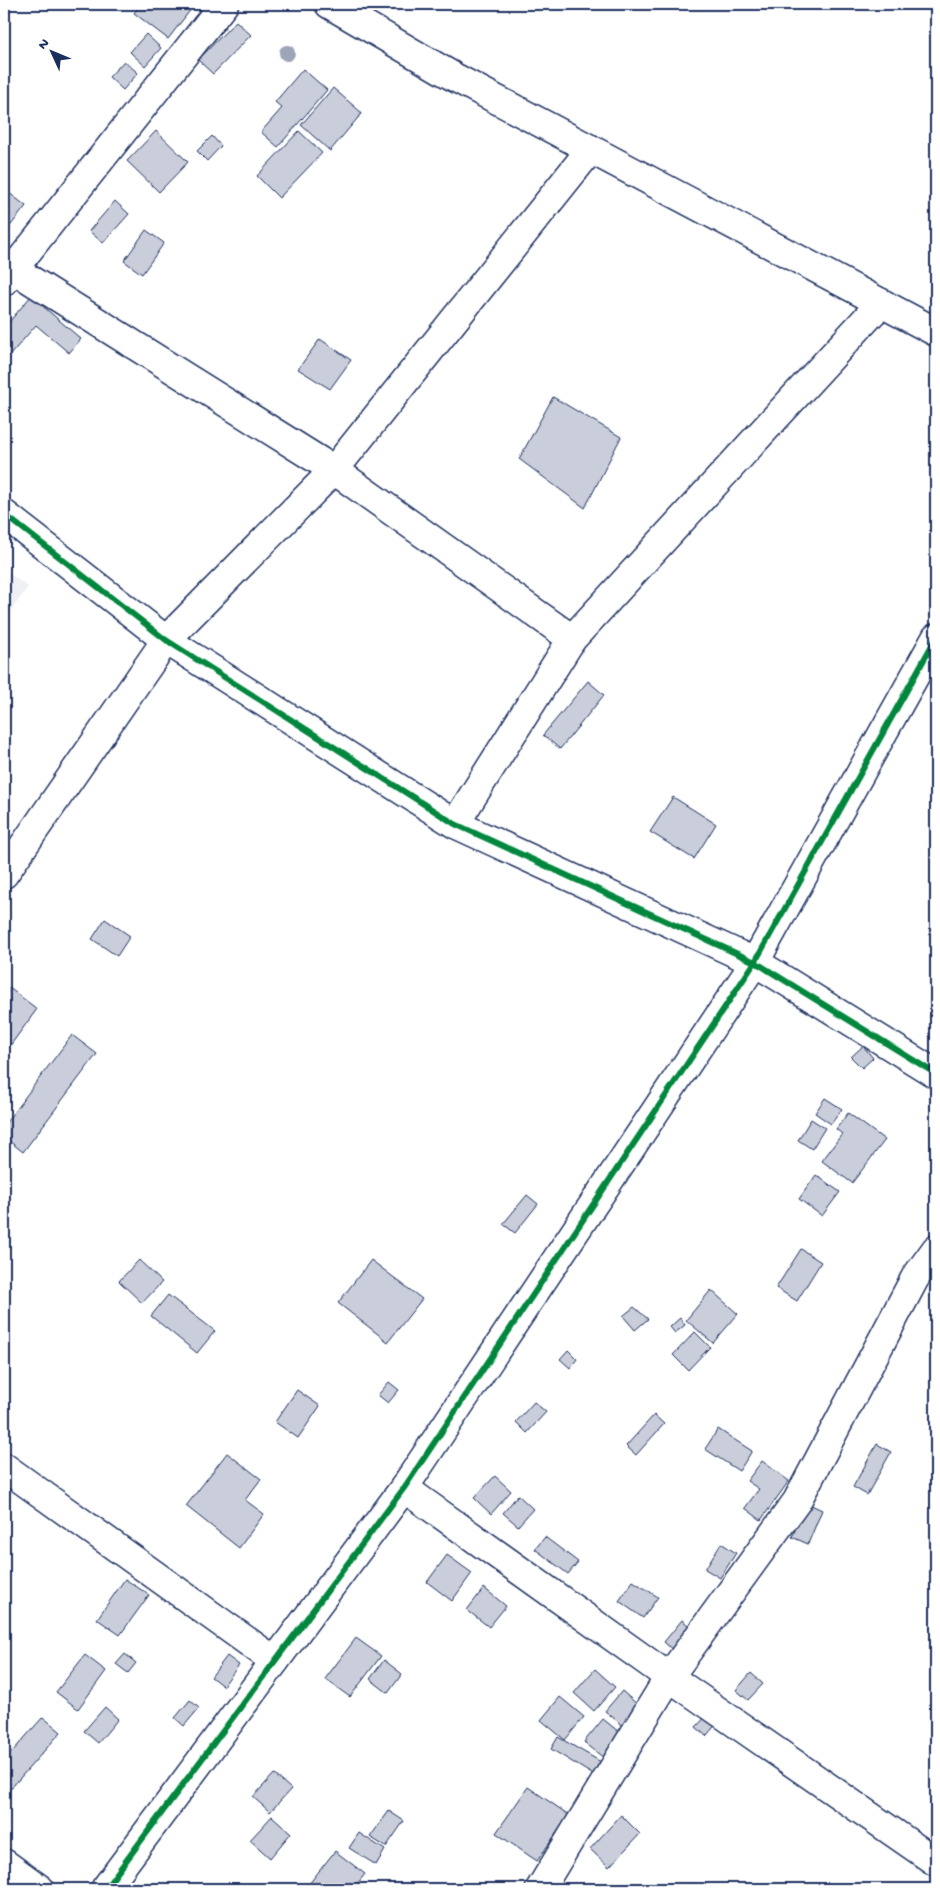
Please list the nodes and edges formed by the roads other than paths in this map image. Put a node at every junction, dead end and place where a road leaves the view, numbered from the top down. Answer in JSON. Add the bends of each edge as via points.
{"nodes":[{"id":1,"x":224,"y":4,"type":"edge"},
{"id":2,"x":329,"y":4,"type":"edge"},
{"id":3,"x":591,"y":149,"type":"junction"},
{"id":4,"x":9,"y":275,"type":"edge"},
{"id":5,"x":881,"y":303,"type":"junction"},
{"id":6,"x":936,"y":332,"type":"edge"},
{"id":7,"x":334,"y":470,"type":"junction"},
{"id":8,"x":4,"y":514,"type":"edge"},
{"id":9,"x":936,"y":638,"type":"edge"},
{"id":10,"x":572,"y":639,"type":"junction"},
{"id":11,"x":166,"y":640,"type":"junction"},
{"id":12,"x":455,"y":824,"type":"junction"},
{"id":13,"x":4,"y":874,"type":"edge"},
{"id":14,"x":755,"y":962,"type":"junction"},
{"id":15,"x":936,"y":1074,"type":"edge"},
{"id":16,"x":936,"y":1248,"type":"edge"},
{"id":17,"x":6,"y":1472,"type":"edge"},
{"id":18,"x":404,"y":1488,"type":"junction"},
{"id":19,"x":275,"y":1661,"type":"junction"},
{"id":20,"x":668,"y":1677,"type":"junction"},
{"id":21,"x":936,"y":1862,"type":"edge"},
{"id":22,"x":4,"y":1863,"type":"edge"},
{"id":23,"x":40,"y":1889,"type":"edge"},
{"id":24,"x":105,"y":1889,"type":"edge"},
{"id":25,"x":540,"y":1889,"type":"edge"}],
"edges":[{"from":1,"to":4,"type":"street"},
{"from":2,"to":3,"type":"street","via":[[454,77]]},
{"from":3,"to":5,"type":"street"},
{"from":3,"to":7,"type":"street"},
{"from":4,"to":7,"type":"street"},
{"from":5,"to":6,"type":"street"},
{"from":5,"to":10,"type":"street"},
{"from":7,"to":10,"type":"street"},
{"from":7,"to":11,"type":"street"},
{"from":8,"to":11,"type":"street"},
{"from":9,"to":14,"type":"street"},
{"from":10,"to":12,"type":"street"},
{"from":11,"to":12,"type":"street"},
{"from":11,"to":13,"type":"street"},
{"from":12,"to":14,"type":"street"},
{"from":14,"to":15,"type":"street"},
{"from":14,"to":18,"type":"street"},
{"from":16,"to":20,"type":"street","via":[[915,1278],[797,1501]]},
{"from":17,"to":19,"type":"street"},
{"from":18,"to":19,"type":"street"},
{"from":18,"to":20,"type":"street"},
{"from":19,"to":24,"type":"street"},
{"from":20,"to":21,"type":"street"},
{"from":20,"to":25,"type":"street"},
{"from":22,"to":23,"type":"street"}]}
